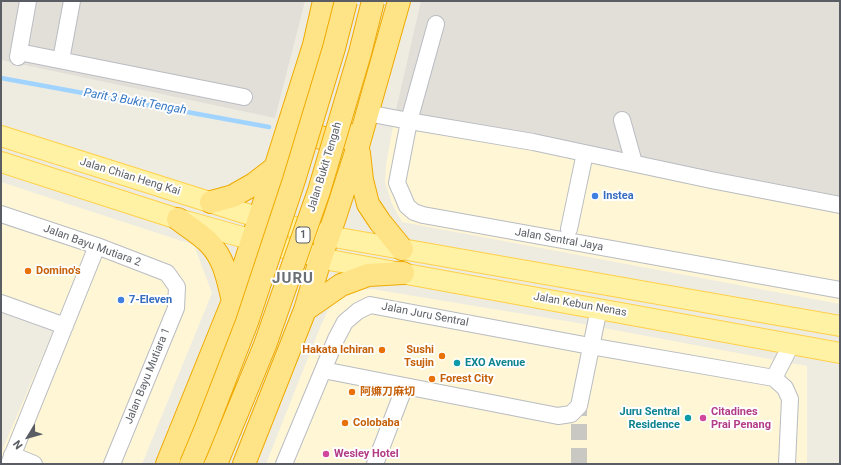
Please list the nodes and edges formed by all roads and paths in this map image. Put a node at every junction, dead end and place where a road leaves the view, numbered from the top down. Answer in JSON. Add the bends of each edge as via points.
{"nodes":[{"id":1,"x":28,"y":1,"type":"edge"},
{"id":2,"x":72,"y":1,"type":"edge"},
{"id":3,"x":324,"y":1,"type":"edge"},
{"id":4,"x":346,"y":1,"type":"edge"},
{"id":5,"x":373,"y":1,"type":"edge"},
{"id":6,"x":398,"y":1,"type":"edge"},
{"id":7,"x":436,"y":24,"type":"dead end"},
{"id":8,"x":61,"y":60,"type":"junction"},
{"id":9,"x":244,"y":97,"type":"dead end"},
{"id":10,"x":295,"y":105,"type":"junction"},
{"id":11,"x":622,"y":120,"type":"dead end"},
{"id":12,"x":408,"y":122,"type":"junction"},
{"id":13,"x":363,"y":130,"type":"junction"},
{"id":14,"x":1,"y":136,"type":"edge"},
{"id":15,"x":585,"y":152,"type":"junction"},
{"id":16,"x":1,"y":162,"type":"edge"},
{"id":17,"x":634,"y":163,"type":"junction"},
{"id":18,"x":276,"y":167,"type":"junction"},
{"id":19,"x":211,"y":202,"type":"junction"},
{"id":20,"x":840,"y":205,"type":"edge"},
{"id":21,"x":1,"y":214,"type":"edge"},
{"id":22,"x":260,"y":218,"type":"junction"},
{"id":23,"x":178,"y":219,"type":"junction"},
{"id":24,"x":569,"y":229,"type":"dead end"},
{"id":25,"x":328,"y":236,"type":"junction"},
{"id":26,"x":253,"y":240,"type":"junction"},
{"id":27,"x":96,"y":246,"type":"junction"},
{"id":28,"x":402,"y":249,"type":"junction"},
{"id":29,"x":321,"y":257,"type":"junction"},
{"id":30,"x":403,"y":273,"type":"junction"},
{"id":31,"x":177,"y":287,"type":"joint"},
{"id":32,"x":840,"y":290,"type":"edge"},
{"id":33,"x":233,"y":301,"type":"junction"},
{"id":34,"x":1,"y":303,"type":"edge"},
{"id":35,"x":598,"y":308,"type":"junction"},
{"id":36,"x":305,"y":310,"type":"junction"},
{"id":37,"x":65,"y":326,"type":"junction"},
{"id":38,"x":840,"y":326,"type":"edge"},
{"id":39,"x":221,"y":331,"type":"junction"},
{"id":40,"x":792,"y":343,"type":"junction"},
{"id":41,"x":590,"y":346,"type":"junction"},
{"id":42,"x":839,"y":353,"type":"edge"},
{"id":43,"x":287,"y":355,"type":"junction"},
{"id":44,"x":323,"y":370,"type":"junction"},
{"id":45,"x":774,"y":378,"type":"junction"},
{"id":46,"x":405,"y":386,"type":"junction"},
{"id":47,"x":10,"y":460,"type":"edge"},
{"id":48,"x":34,"y":464,"type":"edge"},
{"id":49,"x":112,"y":464,"type":"edge"},
{"id":50,"x":167,"y":464,"type":"edge"},
{"id":51,"x":191,"y":464,"type":"edge"},
{"id":52,"x":216,"y":464,"type":"edge"},
{"id":53,"x":244,"y":464,"type":"edge"},
{"id":54,"x":284,"y":464,"type":"edge"},
{"id":55,"x":375,"y":464,"type":"edge"},
{"id":56,"x":788,"y":464,"type":"edge"}],
"edges":[{"from":1,"to":8,"type":"street","via":[[18,54]]},
{"from":2,"to":8,"type":"street"},
{"from":3,"to":10,"type":"highway","via":[[314,45]]},
{"from":4,"to":51,"type":"highway","bridge":true,"via":[[296,172],[247,322]]},
{"from":5,"to":52,"type":"highway","name":"Jalan Bukit Tengah","number":"1","bridge":true,"via":[[316,198],[266,345]]},
{"from":6,"to":13,"type":"highway"},
{"from":7,"to":12,"type":"street","name":"Jalan Sentral Jaya"},
{"from":8,"to":9,"type":"street"},
{"from":10,"to":13,"type":"highway","via":[[303,127],[321,138],[347,138]]},
{"from":10,"to":18,"type":"highway"},
{"from":11,"to":17,"type":"street"},
{"from":12,"to":13,"type":"street"},
{"from":12,"to":15,"type":"street"},
{"from":12,"to":32,"type":"street","name":"Jalan Sentral Jaya","via":[[398,183],[407,206],[414,212]]},
{"from":13,"to":25,"type":"highway"},
{"from":13,"to":28,"type":"highway","via":[[362,180],[368,204]]},
{"from":14,"to":19,"type":"main road","name":"Jalan Chian Heng Kai"},
{"from":15,"to":17,"type":"street"},
{"from":15,"to":24,"type":"street"},
{"from":16,"to":23,"type":"main road"},
{"from":17,"to":20,"type":"street"},
{"from":18,"to":19,"type":"highway","via":[[233,196]]},
{"from":18,"to":22,"type":"highway"},
{"from":19,"to":22,"type":"main road","name":"Jalan Chian Heng Kai"},
{"from":21,"to":27,"type":"street","name":"Jalan Bayu Mutiara 2"},
{"from":22,"to":25,"type":"main road","name":"Jalan Chian Heng Kai"},
{"from":22,"to":26,"type":"highway"},
{"from":23,"to":26,"type":"main road"},
{"from":23,"to":33,"type":"highway","via":[[210,243],[220,257]]},
{"from":25,"to":28,"type":"main road"},
{"from":25,"to":29,"type":"highway"},
{"from":26,"to":29,"type":"main road","name":"Jalan Kebun Nenas"},
{"from":26,"to":33,"type":"highway"},
{"from":27,"to":31,"type":"street","name":"Jalan Bayu Mutiara 2","via":[[167,273]]},
{"from":27,"to":37,"type":"street"},
{"from":28,"to":38,"type":"main road"},
{"from":29,"to":30,"type":"main road","name":"Jalan Kebun Nenas"},
{"from":29,"to":36,"type":"highway"},
{"from":30,"to":35,"type":"main road","name":"Jalan Kebun Nenas"},
{"from":30,"to":36,"type":"highway","via":[[368,275],[341,285]]},
{"from":31,"to":49,"type":"street","name":"Jalan Bayu Mutiara 1","via":[[176,308]]},
{"from":33,"to":39,"type":"highway"},
{"from":34,"to":37,"type":"street"},
{"from":35,"to":40,"type":"main road","name":"Jalan Kebun Nenas"},
{"from":35,"to":41,"type":"street"},
{"from":36,"to":43,"type":"highway"},
{"from":37,"to":47,"type":"street"},
{"from":39,"to":43,"type":"highway","via":[[247,307],[267,308],[282,321]]},
{"from":39,"to":50,"type":"highway"},
{"from":40,"to":42,"type":"main road","name":"Jalan Kebun Nenas"},
{"from":40,"to":45,"type":"street"},
{"from":41,"to":44,"type":"street","name":"Jalan Juru Sentral","via":[[370,305],[345,322]]},
{"from":41,"to":45,"type":"street","name":"Jalan Juru Sentral"},
{"from":41,"to":46,"type":"street","via":[[579,406],[571,414],[558,416]]},
{"from":43,"to":53,"type":"highway"},
{"from":44,"to":46,"type":"street"},
{"from":44,"to":54,"type":"street","name":"Jalan Juru Sentral"},
{"from":45,"to":56,"type":"street","via":[[785,388],[790,399]]},
{"from":46,"to":55,"type":"street"},
{"from":47,"to":48,"type":"street"}]}
